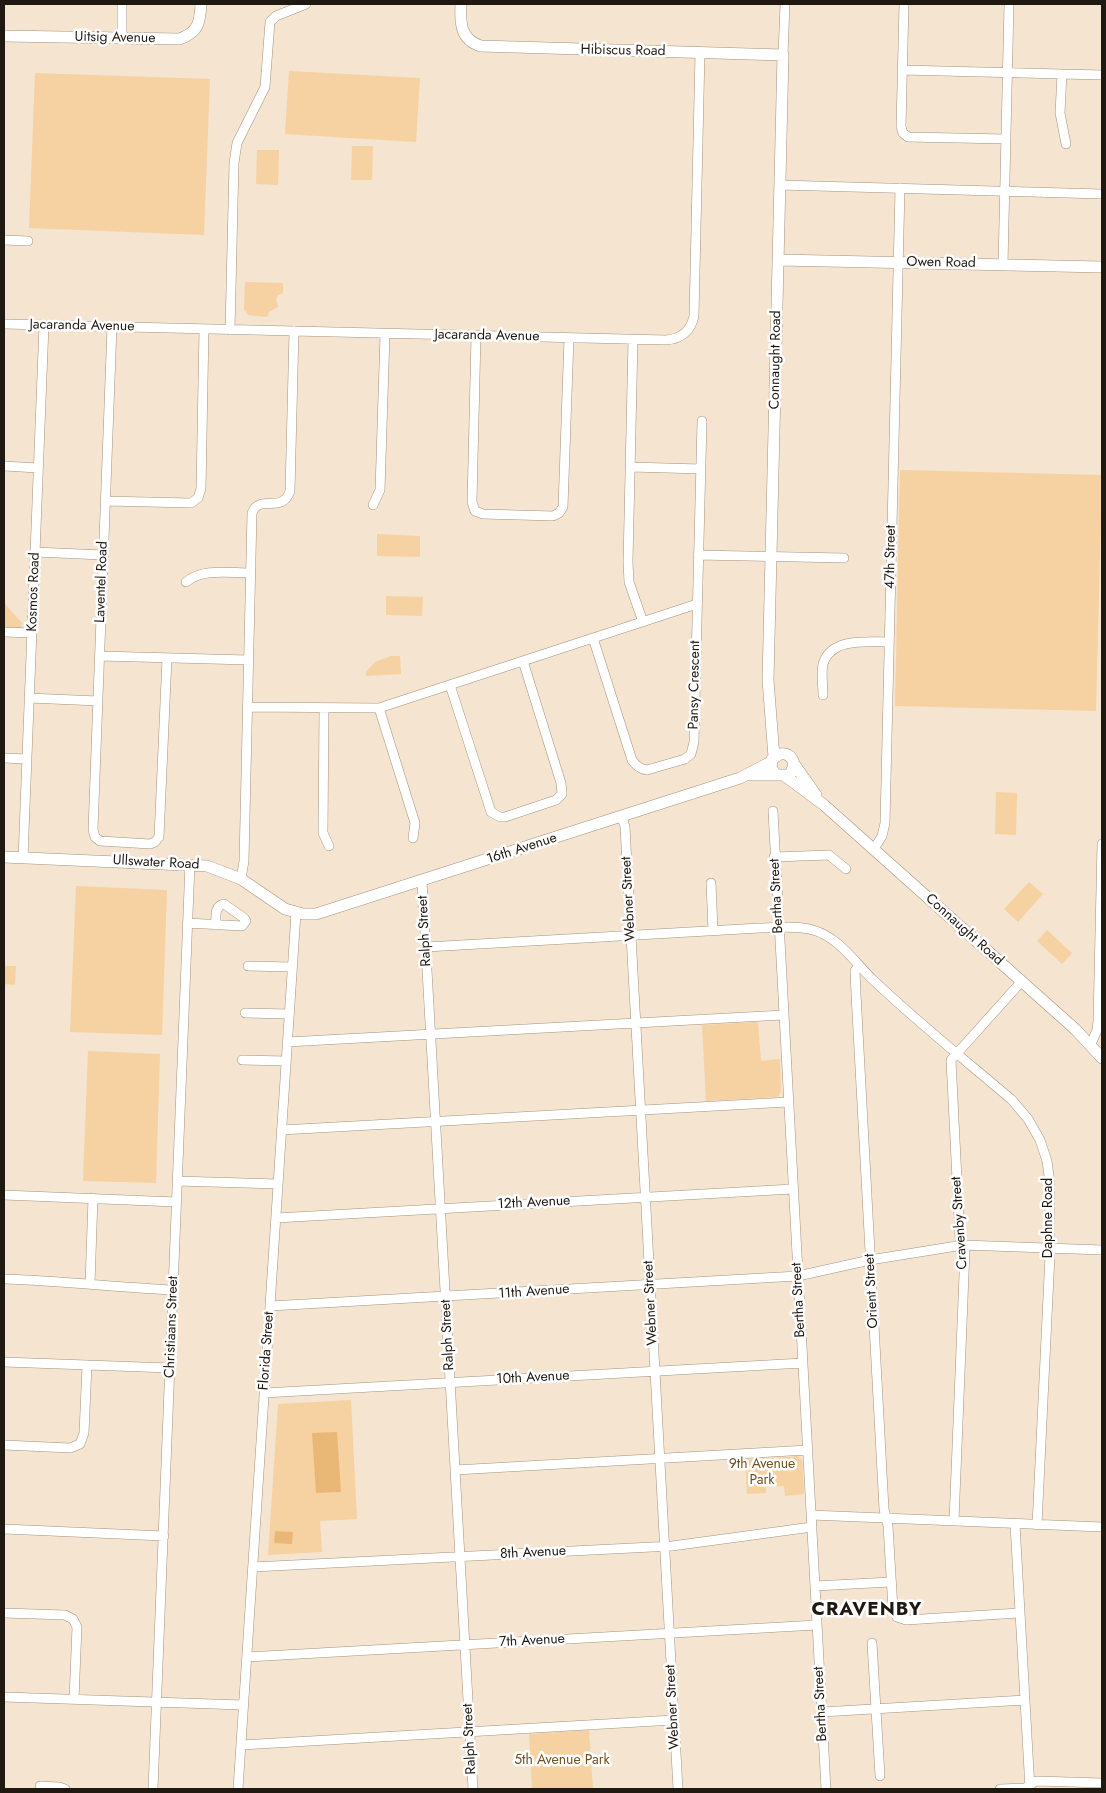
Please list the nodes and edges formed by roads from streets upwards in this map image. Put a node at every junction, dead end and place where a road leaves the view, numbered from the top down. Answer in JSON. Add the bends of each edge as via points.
{"nodes":[{"id":1,"x":122,"y":4,"type":"edge"},
{"id":2,"x":201,"y":4,"type":"edge"},
{"id":3,"x":306,"y":4,"type":"edge"},
{"id":4,"x":461,"y":4,"type":"edge"},
{"id":5,"x":785,"y":4,"type":"edge"},
{"id":6,"x":904,"y":4,"type":"edge"},
{"id":7,"x":1009,"y":4,"type":"edge"},
{"id":8,"x":4,"y":36,"type":"edge"},
{"id":9,"x":122,"y":38,"type":"junction"},
{"id":10,"x":700,"y":53,"type":"junction"},
{"id":11,"x":784,"y":55,"type":"junction"},
{"id":12,"x":902,"y":70,"type":"junction"},
{"id":13,"x":1007,"y":73,"type":"junction"},
{"id":14,"x":1062,"y":74,"type":"junction"},
{"id":15,"x":1102,"y":75,"type":"edge"},
{"id":16,"x":1006,"y":139,"type":"junction"},
{"id":17,"x":1066,"y":144,"type":"dead end"},
{"id":18,"x":780,"y":185,"type":"junction"},
{"id":19,"x":900,"y":188,"type":"junction"},
{"id":20,"x":1004,"y":191,"type":"junction"},
{"id":21,"x":1102,"y":194,"type":"edge"},
{"id":22,"x":4,"y":240,"type":"edge"},
{"id":23,"x":28,"y":240,"type":"dead end"},
{"id":24,"x":779,"y":260,"type":"junction"},
{"id":25,"x":898,"y":262,"type":"junction"},
{"id":26,"x":1002,"y":265,"type":"junction"},
{"id":27,"x":1102,"y":267,"type":"edge"},
{"id":28,"x":4,"y":324,"type":"edge"},
{"id":29,"x":44,"y":325,"type":"junction"},
{"id":30,"x":112,"y":327,"type":"junction"},
{"id":31,"x":204,"y":329,"type":"junction"},
{"id":32,"x":230,"y":330,"type":"junction"},
{"id":33,"x":294,"y":331,"type":"junction"},
{"id":34,"x":385,"y":334,"type":"junction"},
{"id":35,"x":476,"y":336,"type":"junction"},
{"id":36,"x":569,"y":338,"type":"junction"},
{"id":37,"x":633,"y":340,"type":"junction"},
{"id":38,"x":702,"y":421,"type":"dead end"},
{"id":39,"x":4,"y":466,"type":"edge"},
{"id":40,"x":631,"y":467,"type":"junction"},
{"id":41,"x":38,"y":468,"type":"junction"},
{"id":42,"x":701,"y":469,"type":"junction"},
{"id":43,"x":105,"y":501,"type":"junction"},
{"id":44,"x":373,"y":505,"type":"dead end"},
{"id":45,"x":35,"y":552,"type":"junction"},
{"id":46,"x":104,"y":555,"type":"junction"},
{"id":47,"x":698,"y":556,"type":"junction"},
{"id":48,"x":771,"y":556,"type":"junction"},
{"id":49,"x":844,"y":558,"type":"dead end"},
{"id":50,"x":250,"y":572,"type":"junction"},
{"id":51,"x":186,"y":582,"type":"dead end"},
{"id":52,"x":697,"y":604,"type":"junction"},
{"id":53,"x":643,"y":622,"type":"junction"},
{"id":54,"x":4,"y":632,"type":"edge"},
{"id":55,"x":32,"y":633,"type":"junction"},
{"id":56,"x":593,"y":638,"type":"junction"},
{"id":57,"x":889,"y":642,"type":"junction"},
{"id":58,"x":100,"y":656,"type":"junction"},
{"id":59,"x":167,"y":658,"type":"junction"},
{"id":60,"x":248,"y":660,"type":"junction"},
{"id":61,"x":523,"y":661,"type":"junction"},
{"id":62,"x":450,"y":685,"type":"junction"},
{"id":63,"x":823,"y":695,"type":"dead end"},
{"id":64,"x":29,"y":698,"type":"junction"},
{"id":65,"x":98,"y":701,"type":"junction"},
{"id":66,"x":247,"y":707,"type":"junction"},
{"id":67,"x":379,"y":708,"type":"junction"},
{"id":68,"x":324,"y":709,"type":"junction"},
{"id":69,"x":771,"y":716,"type":"junction"},
{"id":70,"x":4,"y":758,"type":"edge"},
{"id":71,"x":27,"y":759,"type":"junction"},
{"id":72,"x":791,"y":759,"type":"junction"},
{"id":73,"x":772,"y":760,"type":"junction"},
{"id":74,"x":746,"y":776,"type":"junction"},
{"id":75,"x":780,"y":776,"type":"junction"},
{"id":76,"x":824,"y":805,"type":"junction"},
{"id":77,"x":772,"y":811,"type":"dead end"},
{"id":78,"x":622,"y":817,"type":"junction"},
{"id":79,"x":413,"y":838,"type":"dead end"},
{"id":80,"x":1102,"y":844,"type":"edge"},
{"id":81,"x":329,"y":846,"type":"dead end"},
{"id":82,"x":874,"y":849,"type":"junction"},
{"id":83,"x":1102,"y":850,"type":"edge"},
{"id":84,"x":4,"y":857,"type":"edge"},
{"id":85,"x":774,"y":857,"type":"junction"},
{"id":86,"x":23,"y":858,"type":"junction"},
{"id":87,"x":190,"y":864,"type":"junction"},
{"id":88,"x":846,"y":869,"type":"dead end"},
{"id":89,"x":241,"y":879,"type":"junction"},
{"id":90,"x":422,"y":881,"type":"junction"},
{"id":91,"x":711,"y":883,"type":"dead end"},
{"id":92,"x":296,"y":912,"type":"junction"},
{"id":93,"x":1101,"y":918,"type":"edge"},
{"id":94,"x":187,"y":924,"type":"junction"},
{"id":95,"x":216,"y":925,"type":"dead end"},
{"id":96,"x":778,"y":928,"type":"junction"},
{"id":97,"x":713,"y":930,"type":"junction"},
{"id":98,"x":631,"y":936,"type":"junction"},
{"id":99,"x":426,"y":947,"type":"junction"},
{"id":100,"x":859,"y":965,"type":"junction"},
{"id":101,"x":248,"y":966,"type":"dead end"},
{"id":102,"x":292,"y":967,"type":"junction"},
{"id":103,"x":1022,"y":981,"type":"junction"},
{"id":104,"x":245,"y":1013,"type":"dead end"},
{"id":105,"x":289,"y":1014,"type":"junction"},
{"id":106,"x":783,"y":1015,"type":"junction"},
{"id":107,"x":635,"y":1024,"type":"junction"},
{"id":108,"x":431,"y":1035,"type":"junction"},
{"id":109,"x":287,"y":1042,"type":"junction"},
{"id":110,"x":1091,"y":1044,"type":"junction"},
{"id":111,"x":957,"y":1053,"type":"junction"},
{"id":112,"x":1102,"y":1058,"type":"edge"},
{"id":113,"x":242,"y":1060,"type":"dead end"},
{"id":114,"x":286,"y":1061,"type":"junction"},
{"id":115,"x":788,"y":1102,"type":"junction"},
{"id":116,"x":640,"y":1110,"type":"junction"},
{"id":117,"x":436,"y":1121,"type":"junction"},
{"id":118,"x":281,"y":1130,"type":"junction"},
{"id":119,"x":177,"y":1181,"type":"junction"},
{"id":120,"x":278,"y":1184,"type":"junction"},
{"id":121,"x":793,"y":1189,"type":"junction"},
{"id":122,"x":4,"y":1195,"type":"edge"},
{"id":123,"x":645,"y":1197,"type":"junction"},
{"id":124,"x":93,"y":1198,"type":"junction"},
{"id":125,"x":176,"y":1202,"type":"junction"},
{"id":126,"x":441,"y":1208,"type":"junction"},
{"id":127,"x":276,"y":1218,"type":"junction"},
{"id":128,"x":963,"y":1245,"type":"junction"},
{"id":129,"x":1050,"y":1248,"type":"junction"},
{"id":130,"x":1102,"y":1250,"type":"edge"},
{"id":131,"x":870,"y":1260,"type":"junction"},
{"id":132,"x":798,"y":1276,"type":"junction"},
{"id":133,"x":4,"y":1279,"type":"edge"},
{"id":134,"x":90,"y":1284,"type":"junction"},
{"id":135,"x":650,"y":1284,"type":"junction"},
{"id":136,"x":173,"y":1290,"type":"junction"},
{"id":137,"x":446,"y":1297,"type":"junction"},
{"id":138,"x":270,"y":1306,"type":"junction"},
{"id":139,"x":4,"y":1362,"type":"edge"},
{"id":140,"x":803,"y":1363,"type":"junction"},
{"id":141,"x":87,"y":1365,"type":"junction"},
{"id":142,"x":170,"y":1368,"type":"junction"},
{"id":143,"x":655,"y":1372,"type":"junction"},
{"id":144,"x":450,"y":1383,"type":"junction"},
{"id":145,"x":264,"y":1393,"type":"junction"},
{"id":146,"x":4,"y":1445,"type":"edge"},
{"id":147,"x":808,"y":1450,"type":"junction"},
{"id":148,"x":660,"y":1459,"type":"junction"},
{"id":149,"x":455,"y":1470,"type":"junction"},
{"id":150,"x":811,"y":1515,"type":"junction"},
{"id":151,"x":886,"y":1518,"type":"junction"},
{"id":152,"x":954,"y":1521,"type":"junction"},
{"id":153,"x":1015,"y":1524,"type":"junction"},
{"id":154,"x":1037,"y":1525,"type":"junction"},
{"id":155,"x":812,"y":1527,"type":"junction"},
{"id":156,"x":1102,"y":1527,"type":"edge"},
{"id":157,"x":4,"y":1530,"type":"edge"},
{"id":158,"x":164,"y":1536,"type":"junction"},
{"id":159,"x":664,"y":1546,"type":"junction"},
{"id":160,"x":460,"y":1557,"type":"junction"},
{"id":161,"x":253,"y":1567,"type":"junction"},
{"id":162,"x":891,"y":1582,"type":"junction"},
{"id":163,"x":815,"y":1586,"type":"junction"},
{"id":164,"x":4,"y":1613,"type":"edge"},
{"id":165,"x":1019,"y":1613,"type":"junction"},
{"id":166,"x":817,"y":1625,"type":"junction"},
{"id":167,"x":669,"y":1633,"type":"junction"},
{"id":168,"x":872,"y":1643,"type":"dead end"},
{"id":169,"x":465,"y":1644,"type":"junction"},
{"id":170,"x":247,"y":1657,"type":"junction"},
{"id":171,"x":4,"y":1697,"type":"edge"},
{"id":172,"x":74,"y":1700,"type":"junction"},
{"id":173,"x":1025,"y":1700,"type":"junction"},
{"id":174,"x":157,"y":1702,"type":"junction"},
{"id":175,"x":244,"y":1706,"type":"junction"},
{"id":176,"x":876,"y":1709,"type":"junction"},
{"id":177,"x":822,"y":1712,"type":"junction"},
{"id":178,"x":674,"y":1720,"type":"junction"},
{"id":179,"x":470,"y":1731,"type":"junction"},
{"id":180,"x":241,"y":1744,"type":"junction"},
{"id":181,"x":880,"y":1776,"type":"dead end"},
{"id":182,"x":1102,"y":1783,"type":"edge"},
{"id":183,"x":40,"y":1786,"type":"dead end"},
{"id":184,"x":1029,"y":1787,"type":"edge"},
{"id":185,"x":65,"y":1789,"type":"edge"},
{"id":186,"x":153,"y":1789,"type":"edge"},
{"id":187,"x":238,"y":1789,"type":"edge"},
{"id":188,"x":473,"y":1789,"type":"edge"},
{"id":189,"x":678,"y":1789,"type":"edge"},
{"id":190,"x":826,"y":1789,"type":"edge"},
{"id":191,"x":1000,"y":1789,"type":"edge"}],
"edges":[{"from":1,"to":9,"type":"street"},
{"from":2,"to":9,"type":"street","name":"Uitsig Avenue","via":[[199,22],[192,33],[179,40]]},
{"from":3,"to":32,"type":"street","via":[[276,16],[270,22],[264,92],[237,142]]},
{"from":4,"to":10,"type":"street","name":"Hibiscus Road","via":[[461,24],[466,36],[476,45],[485,47]]},
{"from":5,"to":11,"type":"street","name":"Connaught Road"},
{"from":6,"to":12,"type":"street"},
{"from":7,"to":13,"type":"street"},
{"from":8,"to":9,"type":"street","name":"Uitsig Avenue"},
{"from":10,"to":11,"type":"street","name":"Hibiscus Road"},
{"from":10,"to":37,"type":"street","name":"Jacaranda Avenue","via":[[693,320],[687,331],[676,339]]},
{"from":11,"to":18,"type":"street","name":"Connaught Road"},
{"from":12,"to":13,"type":"street"},
{"from":12,"to":16,"type":"street","via":[[901,127],[908,137]]},
{"from":13,"to":14,"type":"street"},
{"from":13,"to":16,"type":"street"},
{"from":14,"to":15,"type":"street"},
{"from":14,"to":17,"type":"street","via":[[1060,113]]},
{"from":16,"to":20,"type":"street"},
{"from":18,"to":19,"type":"street"},
{"from":18,"to":24,"type":"street","name":"Connaught Road"},
{"from":19,"to":20,"type":"street"},
{"from":19,"to":25,"type":"street","name":"47th Street"},
{"from":20,"to":21,"type":"street"},
{"from":20,"to":26,"type":"street"},
{"from":22,"to":23,"type":"street"},
{"from":24,"to":25,"type":"street","name":"Owen Road"},
{"from":24,"to":48,"type":"street","name":"Connaught Road"},
{"from":25,"to":26,"type":"street","name":"Owen Road"},
{"from":25,"to":57,"type":"street","name":"47th Street"},
{"from":26,"to":27,"type":"street","name":"Owen Road"},
{"from":28,"to":29,"type":"street","name":"Jacaranda Avenue"},
{"from":29,"to":30,"type":"street","name":"Jacaranda Avenue"},
{"from":29,"to":41,"type":"street","name":"Kosmos Road"},
{"from":30,"to":31,"type":"street","name":"Jacaranda Avenue"},
{"from":30,"to":43,"type":"street","name":"Laventel Road"},
{"from":31,"to":32,"type":"street","name":"Jacaranda Avenue"},
{"from":31,"to":43,"type":"street","via":[[201,489],[198,498],[190,503]]},
{"from":32,"to":33,"type":"street","name":"Jacaranda Avenue"},
{"from":33,"to":34,"type":"street","name":"Jacaranda Avenue"},
{"from":33,"to":50,"type":"street","via":[[289,494],[285,500],[276,504],[259,504],[253,510]]},
{"from":34,"to":35,"type":"street","name":"Jacaranda Avenue"},
{"from":34,"to":44,"type":"street","via":[[380,490]]},
{"from":35,"to":36,"type":"street","name":"Jacaranda Avenue"},
{"from":35,"to":36,"type":"street","via":[[472,502],[476,511],[483,514],[553,516],[564,507]]},
{"from":36,"to":37,"type":"street","name":"Jacaranda Avenue"},
{"from":37,"to":40,"type":"street"},
{"from":38,"to":42,"type":"street","name":"Pansy Crescent"},
{"from":39,"to":41,"type":"street"},
{"from":40,"to":42,"type":"street"},
{"from":40,"to":53,"type":"street","via":[[629,582]]},
{"from":41,"to":45,"type":"street","name":"Kosmos Road"},
{"from":42,"to":47,"type":"street","name":"Pansy Crescent"},
{"from":43,"to":46,"type":"street","name":"Laventel Road"},
{"from":45,"to":46,"type":"street"},
{"from":45,"to":55,"type":"street","name":"Kosmos Road"},
{"from":46,"to":58,"type":"street","name":"Laventel Road"},
{"from":47,"to":48,"type":"street"},
{"from":47,"to":52,"type":"street","name":"Pansy Crescent"},
{"from":48,"to":49,"type":"street"},
{"from":48,"to":69,"type":"street","name":"Connaught Road","via":[[768,680]]},
{"from":50,"to":51,"type":"street","via":[[203,573]]},
{"from":50,"to":60,"type":"street"},
{"from":52,"to":53,"type":"street"},
{"from":52,"to":56,"type":"street","name":"Pansy Crescent","via":[[694,742],[691,754],[680,760],[646,770],[632,760]]},
{"from":53,"to":56,"type":"street"},
{"from":54,"to":55,"type":"street"},
{"from":55,"to":64,"type":"street","name":"Kosmos Road"},
{"from":56,"to":61,"type":"street"},
{"from":57,"to":63,"type":"street","via":[[852,642],[831,652],[823,667]]},
{"from":57,"to":82,"type":"street","name":"47th Street","via":[[885,823]]},
{"from":58,"to":59,"type":"street"},
{"from":58,"to":65,"type":"street","name":"Laventel Road"},
{"from":59,"to":60,"type":"street"},
{"from":59,"to":65,"type":"street","name":"Laventel Road","via":[[160,833],[158,840],[150,844],[103,842],[95,837],[92,830]]},
{"from":60,"to":66,"type":"street"},
{"from":61,"to":62,"type":"street"},
{"from":61,"to":62,"type":"street","via":[[561,783],[562,794],[556,800],[500,817],[491,812]]},
{"from":62,"to":67,"type":"street"},
{"from":64,"to":65,"type":"street"},
{"from":64,"to":71,"type":"street","name":"Kosmos Road"},
{"from":66,"to":68,"type":"street"},
{"from":66,"to":89,"type":"street"},
{"from":67,"to":68,"type":"street"},
{"from":67,"to":79,"type":"street","via":[[415,822]]},
{"from":68,"to":81,"type":"street","via":[[323,832]]},
{"from":69,"to":72,"type":"street","name":"Connaught Road"},
{"from":69,"to":73,"type":"street","name":"Connaught Road"},
{"from":70,"to":71,"type":"street"},
{"from":71,"to":86,"type":"street","name":"Kosmos Road"},
{"from":72,"to":73,"type":"street","via":[[780,754]]},
{"from":72,"to":75,"type":"street","via":[[791,772]]},
{"from":72,"to":76,"type":"street","name":"Connaught Road"},
{"from":73,"to":74,"type":"street","name":"16th Avenue"},
{"from":73,"to":75,"type":"street","via":[[771,768]]},
{"from":74,"to":75,"type":"street","name":"16th Avenue"},
{"from":74,"to":78,"type":"street","name":"16th Avenue"},
{"from":75,"to":76,"type":"street","name":"Connaught Road"},
{"from":76,"to":82,"type":"street","name":"Connaught Road"},
{"from":77,"to":85,"type":"street","name":"Bertha Street"},
{"from":78,"to":90,"type":"street","name":"16th Avenue"},
{"from":78,"to":98,"type":"street","name":"Webner Street"},
{"from":80,"to":83,"type":"street"},
{"from":82,"to":103,"type":"street","name":"Connaught Road"},
{"from":83,"to":93,"type":"street"},
{"from":84,"to":86,"type":"street","name":"Ullswater Road"},
{"from":85,"to":88,"type":"street","via":[[829,854]]},
{"from":85,"to":96,"type":"street","name":"Bertha Street"},
{"from":86,"to":87,"type":"street","name":"Ullswater Road"},
{"from":87,"to":89,"type":"street","name":"Ullswater Road","via":[[216,868]]},
{"from":87,"to":94,"type":"street","name":"Christiaans Street"},
{"from":89,"to":92,"type":"street","name":"Ullswater Road","via":[[279,906]]},
{"from":90,"to":92,"type":"street","name":"16th Avenue","via":[[323,913]]},
{"from":90,"to":99,"type":"street","name":"Ralph Street"},
{"from":91,"to":97,"type":"street"},
{"from":92,"to":102,"type":"street","name":"Florida Street"},
{"from":93,"to":110,"type":"street","via":[[1098,1021]]},
{"from":94,"to":95,"type":"street"},
{"from":94,"to":119,"type":"street","name":"Christiaans Street"},
{"from":96,"to":97,"type":"street","name":"Daphne Road"},
{"from":96,"to":100,"type":"street","name":"Daphne Road","via":[[813,929],[827,935]]},
{"from":96,"to":106,"type":"street","name":"Bertha Street"},
{"from":97,"to":98,"type":"street","name":"Daphne Road"},
{"from":98,"to":99,"type":"street","name":"Daphne Road"},
{"from":98,"to":107,"type":"street","name":"Webner Street"},
{"from":99,"to":108,"type":"street","name":"Ralph Street"},
{"from":100,"to":111,"type":"street","name":"Daphne Road"},
{"from":100,"to":131,"type":"street","name":"Orient Street","via":[[855,970]]},
{"from":101,"to":102,"type":"street"},
{"from":102,"to":105,"type":"street","name":"Florida Street"},
{"from":103,"to":110,"type":"street","name":"Connaught Road"},
{"from":103,"to":111,"type":"street","name":"Cravenby Street"},
{"from":104,"to":105,"type":"street"},
{"from":105,"to":109,"type":"street","name":"Florida Street"},
{"from":106,"to":107,"type":"street"},
{"from":106,"to":115,"type":"street","name":"Bertha Street"},
{"from":107,"to":108,"type":"street"},
{"from":107,"to":116,"type":"street","name":"Webner Street"},
{"from":108,"to":109,"type":"street"},
{"from":108,"to":117,"type":"street","name":"Ralph Street"},
{"from":109,"to":114,"type":"street","name":"Florida Street"},
{"from":110,"to":112,"type":"street","name":"Connaught Road"},
{"from":111,"to":128,"type":"street","name":"Cravenby Street","via":[[951,1060],[960,1239]]},
{"from":111,"to":129,"type":"street","name":"Daphne Road","via":[[1012,1100],[1040,1140],[1050,1178]]},
{"from":113,"to":114,"type":"street"},
{"from":114,"to":118,"type":"street","name":"Florida Street"},
{"from":115,"to":116,"type":"street"},
{"from":115,"to":121,"type":"street","name":"Bertha Street"},
{"from":116,"to":117,"type":"street"},
{"from":116,"to":123,"type":"street","name":"Webner Street"},
{"from":117,"to":118,"type":"street"},
{"from":117,"to":126,"type":"street","name":"Ralph Street"},
{"from":118,"to":120,"type":"street","name":"Florida Street"},
{"from":119,"to":120,"type":"street"},
{"from":119,"to":125,"type":"street","name":"Christiaans Street"},
{"from":120,"to":127,"type":"street","name":"Florida Street"},
{"from":121,"to":123,"type":"street","name":"12th Avenue"},
{"from":121,"to":132,"type":"street","name":"Bertha Street"},
{"from":122,"to":124,"type":"street"},
{"from":123,"to":126,"type":"street","name":"12th Avenue"},
{"from":123,"to":135,"type":"street","name":"Webner Street"},
{"from":124,"to":125,"type":"street"},
{"from":124,"to":134,"type":"street"},
{"from":125,"to":136,"type":"street","name":"Christiaans Street"},
{"from":126,"to":127,"type":"street","name":"12th Avenue"},
{"from":126,"to":137,"type":"street","name":"Ralph Street"},
{"from":127,"to":138,"type":"street","name":"Florida Street"},
{"from":128,"to":129,"type":"street","name":"11th Avenue"},
{"from":128,"to":131,"type":"street","name":"11th Avenue"},
{"from":128,"to":152,"type":"street","name":"Cravenby Street"},
{"from":129,"to":130,"type":"street","name":"11th Avenue"},
{"from":129,"to":154,"type":"street","name":"Daphne Road"},
{"from":131,"to":132,"type":"street","name":"11th Avenue"},
{"from":131,"to":151,"type":"street","name":"Orient Street"},
{"from":132,"to":135,"type":"street","name":"11th Avenue"},
{"from":132,"to":140,"type":"street","name":"Bertha Street"},
{"from":133,"to":134,"type":"street"},
{"from":134,"to":136,"type":"street"},
{"from":135,"to":137,"type":"street","name":"11th Avenue"},
{"from":135,"to":143,"type":"street","name":"Webner Street"},
{"from":136,"to":142,"type":"street","name":"Christiaans Street"},
{"from":137,"to":138,"type":"street","name":"11th Avenue"},
{"from":137,"to":144,"type":"street","name":"Ralph Street"},
{"from":138,"to":145,"type":"street","name":"Florida Street"},
{"from":139,"to":141,"type":"street"},
{"from":140,"to":143,"type":"street","name":"10th Avenue"},
{"from":140,"to":147,"type":"street","name":"Bertha Street"},
{"from":141,"to":142,"type":"street"},
{"from":141,"to":146,"type":"street","via":[[84,1433],[80,1444],[70,1448]]},
{"from":142,"to":158,"type":"street","name":"Christiaans Street"},
{"from":143,"to":144,"type":"street","name":"10th Avenue"},
{"from":143,"to":148,"type":"street","name":"Webner Street"},
{"from":144,"to":145,"type":"street","name":"10th Avenue"},
{"from":144,"to":149,"type":"street","name":"Ralph Street"},
{"from":145,"to":161,"type":"street","name":"Florida Street"},
{"from":147,"to":148,"type":"street"},
{"from":147,"to":150,"type":"street","name":"Bertha Street"},
{"from":148,"to":149,"type":"street"},
{"from":148,"to":159,"type":"street","name":"Webner Street"},
{"from":149,"to":160,"type":"street","name":"Ralph Street"},
{"from":150,"to":151,"type":"street"},
{"from":150,"to":155,"type":"street","name":"Bertha Street"},
{"from":151,"to":152,"type":"street"},
{"from":151,"to":162,"type":"street","name":"Orient Street"},
{"from":152,"to":153,"type":"street"},
{"from":153,"to":154,"type":"street"},
{"from":153,"to":165,"type":"street"},
{"from":154,"to":156,"type":"street"},
{"from":155,"to":159,"type":"street","name":"8th Avenue"},
{"from":155,"to":163,"type":"street","name":"Bertha Street"},
{"from":157,"to":158,"type":"street"},
{"from":158,"to":174,"type":"street","name":"Christiaans Street"},
{"from":159,"to":160,"type":"street","name":"8th Avenue"},
{"from":159,"to":167,"type":"street","name":"Webner Street"},
{"from":160,"to":161,"type":"street","name":"8th Avenue"},
{"from":160,"to":169,"type":"street","name":"Ralph Street"},
{"from":161,"to":170,"type":"street","name":"Florida Street"},
{"from":162,"to":163,"type":"street"},
{"from":162,"to":165,"type":"street","name":"Orient Street","via":[[893,1609],[897,1617],[906,1620]]},
{"from":163,"to":166,"type":"street","name":"Bertha Street"},
{"from":164,"to":172,"type":"street","via":[[73,1618],[77,1627]]},
{"from":165,"to":173,"type":"street"},
{"from":166,"to":167,"type":"street","name":"7th Avenue"},
{"from":166,"to":177,"type":"street","name":"Bertha Street"},
{"from":167,"to":169,"type":"street","name":"7th Avenue"},
{"from":167,"to":178,"type":"street","name":"Webner Street"},
{"from":168,"to":176,"type":"street"},
{"from":169,"to":170,"type":"street","name":"7th Avenue"},
{"from":169,"to":179,"type":"street","name":"Ralph Street"},
{"from":170,"to":175,"type":"street","name":"Florida Street"},
{"from":171,"to":172,"type":"street"},
{"from":172,"to":174,"type":"street"},
{"from":173,"to":176,"type":"street"},
{"from":173,"to":184,"type":"street"},
{"from":174,"to":175,"type":"street"},
{"from":174,"to":186,"type":"street","name":"Christiaans Street"},
{"from":175,"to":180,"type":"street","name":"Florida Street"},
{"from":176,"to":177,"type":"street"},
{"from":176,"to":181,"type":"street"},
{"from":177,"to":190,"type":"street","name":"Bertha Street"},
{"from":178,"to":179,"type":"street"},
{"from":178,"to":189,"type":"street","name":"Webner Street"},
{"from":179,"to":180,"type":"street"},
{"from":179,"to":188,"type":"street","name":"Ralph Street"},
{"from":180,"to":187,"type":"street","name":"Florida Street"},
{"from":182,"to":184,"type":"street","via":[[1036,1781]]},
{"from":183,"to":185,"type":"street"},
{"from":184,"to":191,"type":"street"}]}
